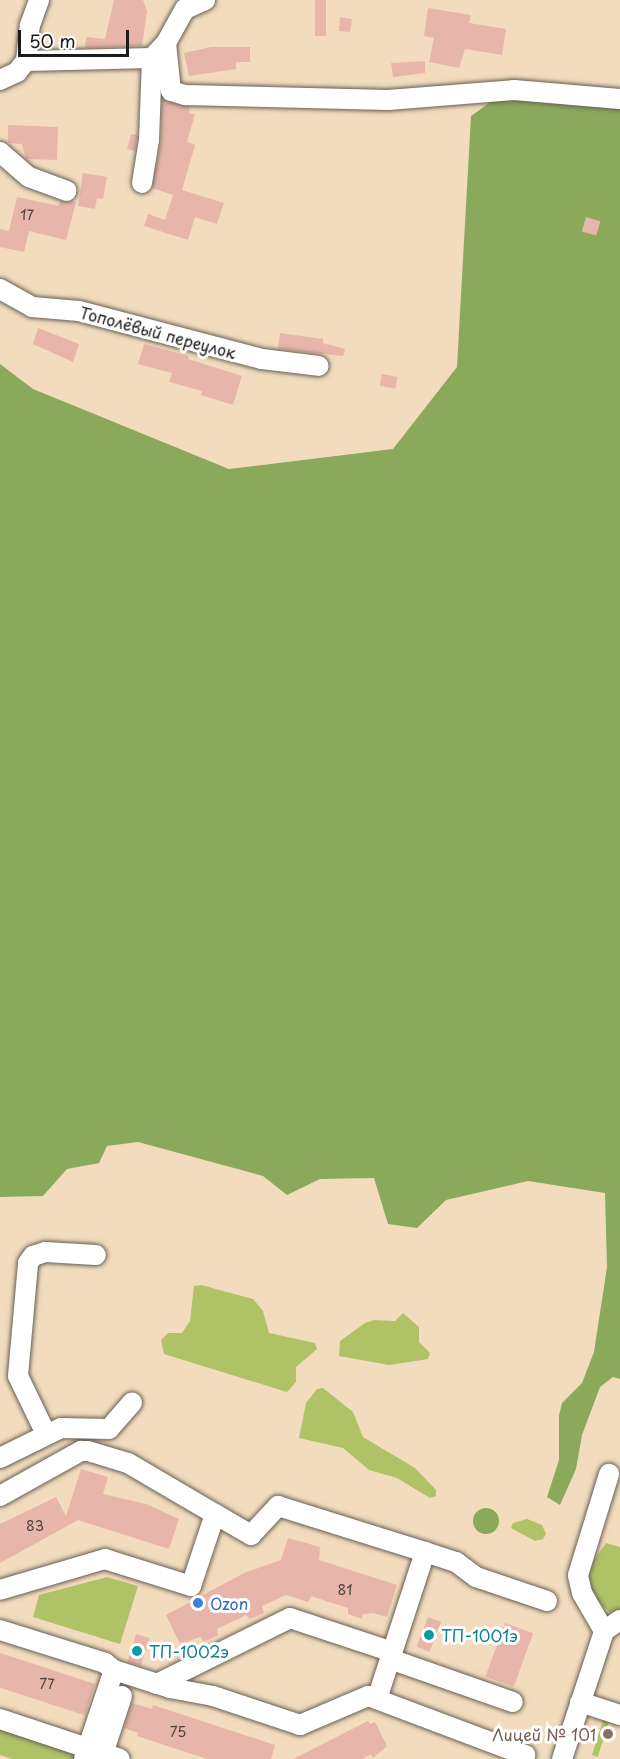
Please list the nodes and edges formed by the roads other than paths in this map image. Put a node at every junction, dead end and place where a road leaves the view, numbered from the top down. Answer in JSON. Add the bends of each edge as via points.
{"nodes":[{"id":1,"x":39,"y":0,"type":"edge"},
{"id":2,"x":205,"y":0,"type":"edge"},
{"id":3,"x":166,"y":43,"type":"junction"},
{"id":4,"x":152,"y":58,"type":"junction"},
{"id":5,"x":27,"y":61,"type":"junction"},
{"id":6,"x":0,"y":80,"type":"edge"},
{"id":7,"x":620,"y":99,"type":"edge"},
{"id":8,"x":0,"y":152,"type":"edge"},
{"id":9,"x":142,"y":183,"type":"dead end"},
{"id":10,"x":67,"y":191,"type":"dead end"},
{"id":11,"x":0,"y":289,"type":"edge"},
{"id":12,"x":320,"y":366,"type":"dead end"},
{"id":13,"x":96,"y":1256,"type":"dead end"},
{"id":14,"x":132,"y":1403,"type":"dead end"},
{"id":15,"x":46,"y":1434,"type":"junction"},
{"id":16,"x":0,"y":1458,"type":"edge"},
{"id":17,"x":609,"y":1474,"type":"dead end"},
{"id":18,"x":0,"y":1496,"type":"edge"},
{"id":19,"x":215,"y":1514,"type":"junction"},
{"id":20,"x":425,"y":1552,"type":"junction"},
{"id":21,"x":0,"y":1590,"type":"edge"},
{"id":22,"x":547,"y":1601,"type":"dead end"},
{"id":23,"x":612,"y":1625,"type":"edge"},
{"id":24,"x":0,"y":1630,"type":"edge"},
{"id":25,"x":391,"y":1655,"type":"junction"},
{"id":26,"x":114,"y":1670,"type":"junction"},
{"id":27,"x":157,"y":1684,"type":"junction"},
{"id":28,"x":122,"y":1696,"type":"dead end"},
{"id":29,"x":377,"y":1698,"type":"junction"},
{"id":30,"x":513,"y":1702,"type":"dead end"},
{"id":31,"x":580,"y":1702,"type":"junction"},
{"id":32,"x":620,"y":1715,"type":"edge"},
{"id":33,"x":0,"y":1719,"type":"edge"},
{"id":34,"x":98,"y":1755,"type":"edge"},
{"id":35,"x":529,"y":1758,"type":"edge"},
{"id":36,"x":562,"y":1759,"type":"edge"}],
"edges":[{"from":1,"to":5,"type":"street","via":[[30,26]]},
{"from":2,"to":3,"type":"street","via":[[185,9]]},
{"from":3,"to":4,"type":"street"},
{"from":3,"to":7,"type":"street","via":[[171,91],[184,95],[388,100],[514,90]]},
{"from":4,"to":5,"type":"street"},
{"from":4,"to":9,"type":"street","via":[[149,140]]},
{"from":5,"to":6,"type":"street","via":[[17,72]]},
{"from":8,"to":10,"type":"street","via":[[29,177]]},
{"from":11,"to":12,"type":"street","name":"Тополёвый переулок","via":[[32,307],[79,311],[262,359]]},
{"from":13,"to":15,"type":"street","via":[[45,1252],[33,1256],[28,1263],[18,1376]]},
{"from":14,"to":15,"type":"street","via":[[110,1429],[61,1428]]},
{"from":15,"to":16,"type":"street"},
{"from":17,"to":23,"type":"street","via":[[578,1575],[582,1593]]},
{"from":18,"to":19,"type":"street","via":[[88,1451],[128,1463]]},
{"from":19,"to":20,"type":"street","via":[[251,1535],[278,1506]]},
{"from":19,"to":21,"type":"street","via":[[191,1586],[105,1559]]},
{"from":20,"to":22,"type":"street","via":[[456,1562],[476,1577]]},
{"from":20,"to":25,"type":"street"},
{"from":23,"to":31,"type":"street"},
{"from":24,"to":26,"type":"street","via":[[105,1663]]},
{"from":25,"to":27,"type":"street","via":[[290,1618]]},
{"from":25,"to":29,"type":"street"},
{"from":25,"to":30,"type":"street"},
{"from":26,"to":27,"type":"street"},
{"from":26,"to":34,"type":"street"},
{"from":27,"to":29,"type":"street","via":[[213,1696],[300,1725],[358,1697]]},
{"from":28,"to":34,"type":"street"},
{"from":29,"to":35,"type":"street"},
{"from":31,"to":32,"type":"street"},
{"from":31,"to":36,"type":"street"},
{"from":33,"to":34,"type":"street"}]}
